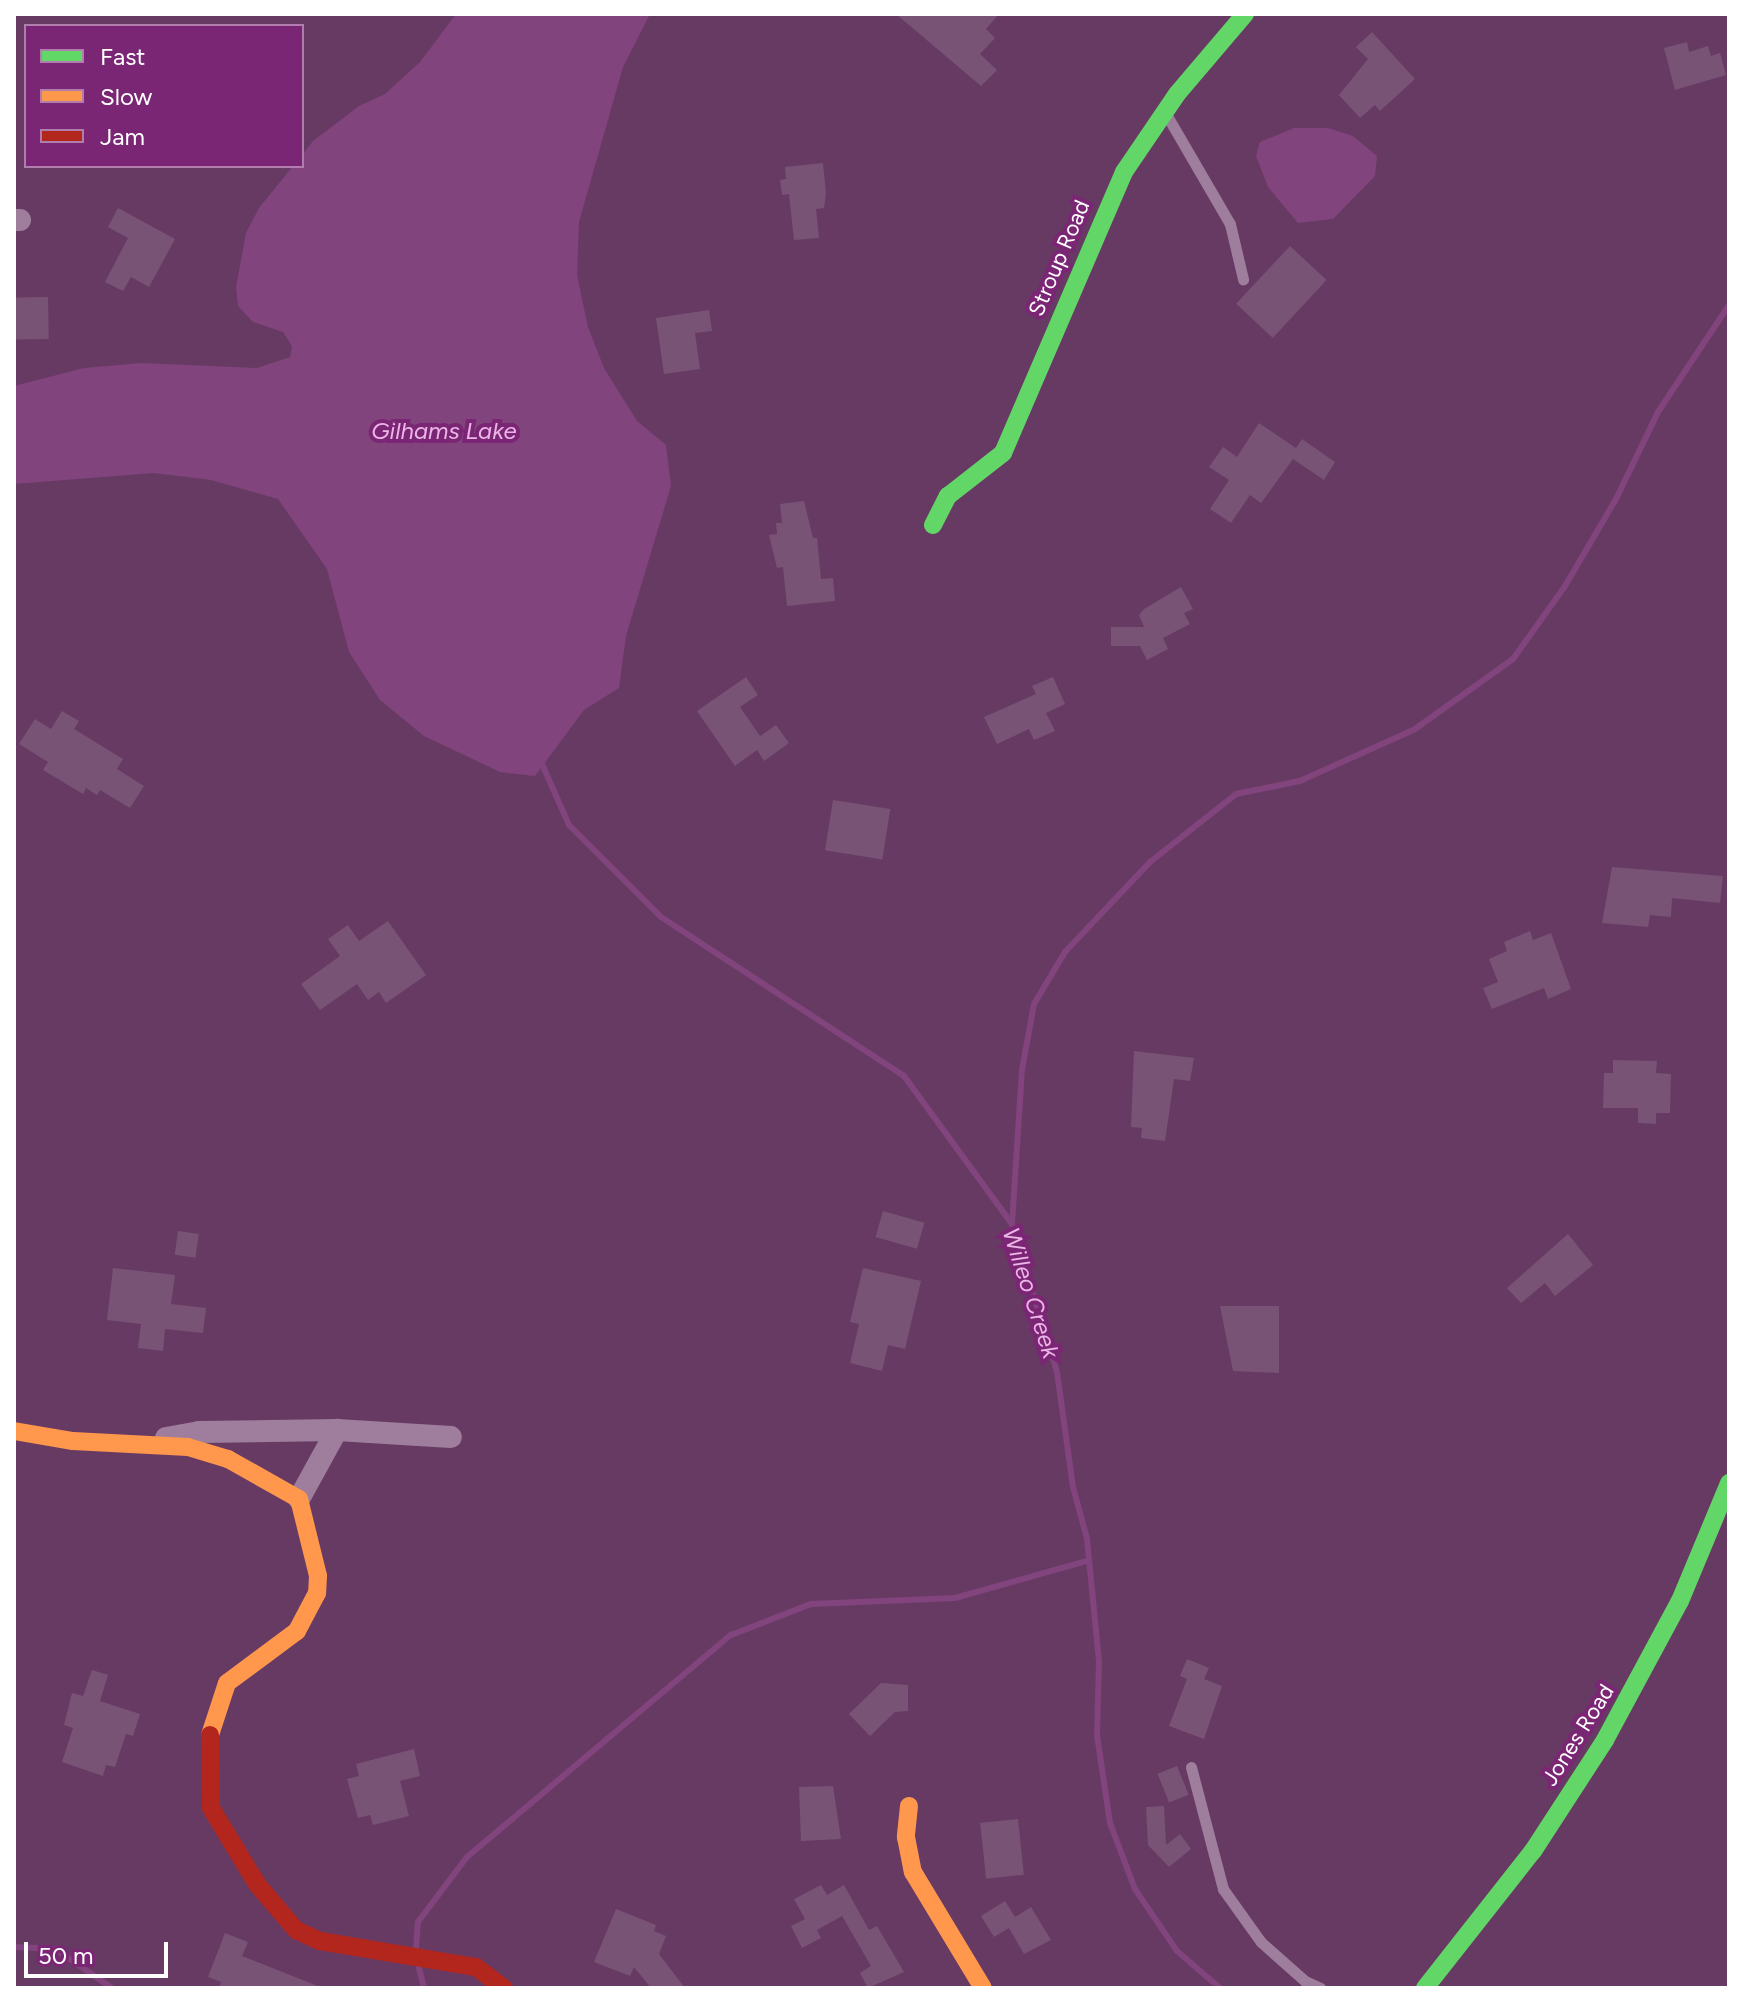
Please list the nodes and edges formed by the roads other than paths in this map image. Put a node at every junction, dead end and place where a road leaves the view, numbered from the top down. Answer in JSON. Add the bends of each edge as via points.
{"nodes":[{"id":1,"x":1245,"y":14,"type":"edge"},
{"id":2,"x":1164,"y":110,"type":"junction"},
{"id":3,"x":1243,"y":279,"type":"dead end"},
{"id":4,"x":933,"y":525,"type":"dead end"},
{"id":5,"x":337,"y":1430,"type":"junction"},
{"id":6,"x":14,"y":1431,"type":"edge"},
{"id":7,"x":451,"y":1437,"type":"dead end"},
{"id":8,"x":145,"y":1441,"type":"junction"},
{"id":9,"x":1729,"y":1483,"type":"edge"},
{"id":10,"x":299,"y":1499,"type":"junction"},
{"id":11,"x":1191,"y":1767,"type":"dead end"},
{"id":12,"x":909,"y":1806,"type":"dead end"},
{"id":13,"x":504,"y":1988,"type":"edge"},
{"id":14,"x":983,"y":1988,"type":"edge"},
{"id":15,"x":1321,"y":1988,"type":"edge"},
{"id":16,"x":1425,"y":1988,"type":"edge"}],
"edges":[{"from":1,"to":2,"type":"street","name":"Stroup Road"},
{"from":2,"to":3,"type":"lane","via":[[1230,224]]},
{"from":2,"to":4,"type":"street","name":"Stroup Road","via":[[1092,235],[1003,453],[948,496]]},
{"from":5,"to":7,"type":"street"},
{"from":5,"to":8,"type":"street","via":[[199,1432]]},
{"from":5,"to":10,"type":"street"},
{"from":6,"to":8,"type":"street","via":[[73,1441]]},
{"from":8,"to":10,"type":"street","via":[[228,1459]]},
{"from":9,"to":16,"type":"street","name":"Jones Road","via":[[1680,1601],[1605,1740],[1533,1851]]},
{"from":10,"to":13,"type":"street","via":[[318,1576],[313,1604],[286,1642],[227,1683],[211,1724],[207,1792],[219,1826],[279,1916],[320,1941],[476,1967]]},
{"from":11,"to":15,"type":"lane","via":[[1223,1889],[1261,1942],[1305,1981]]},
{"from":12,"to":14,"type":"street","via":[[906,1837],[913,1872]]}]}
